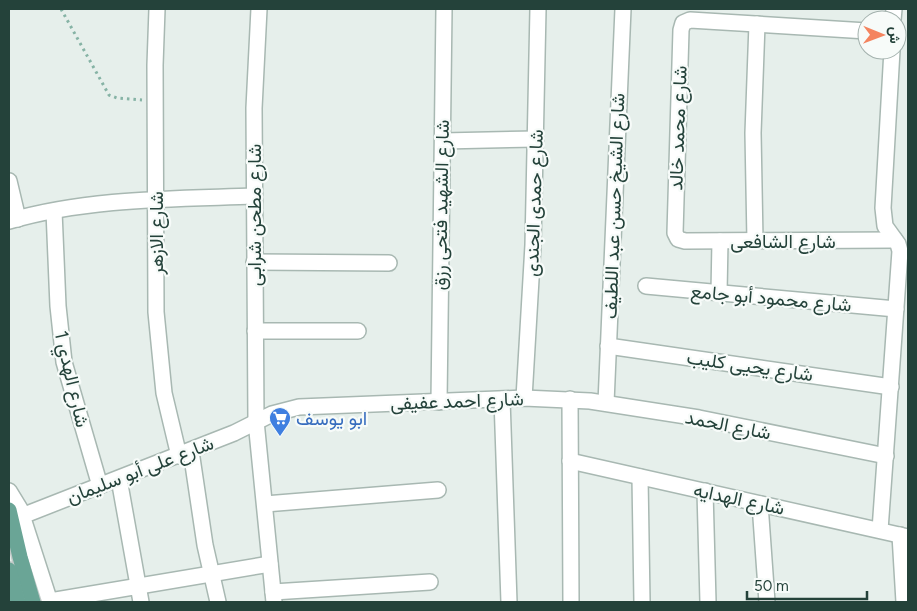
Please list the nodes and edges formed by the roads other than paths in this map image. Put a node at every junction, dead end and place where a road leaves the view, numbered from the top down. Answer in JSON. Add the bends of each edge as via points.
{"nodes":[{"id":1,"x":157,"y":9,"type":"edge"},
{"id":2,"x":259,"y":9,"type":"edge"},
{"id":3,"x":444,"y":9,"type":"edge"},
{"id":4,"x":538,"y":9,"type":"edge"},
{"id":5,"x":623,"y":9,"type":"edge"},
{"id":6,"x":757,"y":24,"type":"junction"},
{"id":7,"x":857,"y":30,"type":"edge"},
{"id":8,"x":891,"y":60,"type":"edge"},
{"id":9,"x":536,"y":139,"type":"junction"},
{"id":10,"x":443,"y":141,"type":"junction"},
{"id":11,"x":9,"y":181,"type":"edge"},
{"id":12,"x":254,"y":196,"type":"junction"},
{"id":13,"x":155,"y":200,"type":"junction"},
{"id":14,"x":54,"y":211,"type":"junction"},
{"id":15,"x":13,"y":220,"type":"edge"},
{"id":16,"x":675,"y":233,"type":"joint"},
{"id":17,"x":895,"y":240,"type":"junction"},
{"id":18,"x":720,"y":241,"type":"junction"},
{"id":19,"x":755,"y":242,"type":"junction"},
{"id":20,"x":254,"y":262,"type":"junction"},
{"id":21,"x":389,"y":263,"type":"dead end"},
{"id":22,"x":646,"y":286,"type":"dead end"},
{"id":23,"x":719,"y":293,"type":"junction"},
{"id":24,"x":896,"y":309,"type":"junction"},
{"id":25,"x":255,"y":331,"type":"junction"},
{"id":26,"x":358,"y":331,"type":"dead end"},
{"id":27,"x":608,"y":346,"type":"junction"},
{"id":28,"x":891,"y":387,"type":"junction"},
{"id":29,"x":502,"y":398,"type":"junction"},
{"id":30,"x":524,"y":398,"type":"junction"},
{"id":31,"x":570,"y":399,"type":"junction"},
{"id":32,"x":439,"y":402,"type":"junction"},
{"id":33,"x":606,"y":403,"type":"junction"},
{"id":34,"x":256,"y":422,"type":"junction"},
{"id":35,"x":185,"y":453,"type":"junction"},
{"id":36,"x":886,"y":456,"type":"junction"},
{"id":37,"x":570,"y":461,"type":"junction"},
{"id":38,"x":640,"y":477,"type":"junction"},
{"id":39,"x":119,"y":479,"type":"junction"},
{"id":40,"x":100,"y":486,"type":"junction"},
{"id":41,"x":438,"y":490,"type":"dead end"},
{"id":42,"x":9,"y":491,"type":"edge"},
{"id":43,"x":705,"y":491,"type":"junction"},
{"id":44,"x":265,"y":504,"type":"junction"},
{"id":45,"x":760,"y":504,"type":"junction"},
{"id":46,"x":16,"y":513,"type":"edge"},
{"id":47,"x":880,"y":530,"type":"junction"},
{"id":48,"x":904,"y":536,"type":"edge"},
{"id":49,"x":270,"y":564,"type":"junction"},
{"id":50,"x":9,"y":570,"type":"edge"},
{"id":51,"x":211,"y":574,"type":"junction"},
{"id":52,"x":430,"y":582,"type":"dead end"},
{"id":53,"x":138,"y":586,"type":"junction"},
{"id":54,"x":274,"y":597,"type":"edge"},
{"id":55,"x":18,"y":602,"type":"edge"},
{"id":56,"x":33,"y":602,"type":"edge"},
{"id":57,"x":50,"y":602,"type":"edge"},
{"id":58,"x":140,"y":602,"type":"edge"},
{"id":59,"x":218,"y":602,"type":"edge"},
{"id":60,"x":509,"y":602,"type":"edge"},
{"id":61,"x":571,"y":602,"type":"edge"},
{"id":62,"x":642,"y":602,"type":"edge"},
{"id":63,"x":708,"y":602,"type":"edge"},
{"id":64,"x":767,"y":602,"type":"edge"},
{"id":65,"x":904,"y":602,"type":"edge"}],
"edges":[{"from":1,"to":13,"type":"street","name":"شارع الازهر"},
{"from":2,"to":12,"type":"street","name":"شارع مطحن شرابى"},
{"from":3,"to":10,"type":"street","name":"شارع الشهيد فتحى رزق"},
{"from":4,"to":9,"type":"street","name":"شارع حمدى الجندى"},
{"from":5,"to":27,"type":"street","name":"شارع الشيخ حسن عبد اللطيف"},
{"from":6,"to":7,"type":"street"},
{"from":6,"to":16,"type":"street","name":"شارع محمد خالد","via":[[690,20],[683,23]]},
{"from":6,"to":19,"type":"street","via":[[753,133]]},
{"from":8,"to":17,"type":"street","via":[[883,208],[885,226]]},
{"from":9,"to":10,"type":"street"},
{"from":9,"to":30,"type":"street","name":"شارع حمدى الجندى"},
{"from":10,"to":32,"type":"street","name":"شارع الشهيد فتحى رزق"},
{"from":11,"to":15,"type":"street"},
{"from":12,"to":13,"type":"street"},
{"from":12,"to":20,"type":"street","name":"شارع مطحن شرابى"},
{"from":13,"to":14,"type":"street"},
{"from":13,"to":35,"type":"street","name":"شارع الازهر","via":[[158,349],[164,393]]},
{"from":14,"to":15,"type":"street"},
{"from":14,"to":40,"type":"street","name":"شارع الهدي 1","via":[[64,362]]},
{"from":16,"to":18,"type":"street","name":"شارع الشافعى","via":[[678,240],[685,242]]},
{"from":17,"to":19,"type":"street","name":"شارع الشافعى"},
{"from":17,"to":24,"type":"street","via":[[900,252]]},
{"from":18,"to":19,"type":"street","name":"شارع الشافعى"},
{"from":18,"to":23,"type":"street"},
{"from":20,"to":21,"type":"street"},
{"from":20,"to":25,"type":"street","name":"شارع مطحن شرابى"},
{"from":22,"to":23,"type":"street","name":"شارع محمود أبو جامع"},
{"from":23,"to":24,"type":"street","name":"شارع محمود أبو جامع"},
{"from":24,"to":28,"type":"street"},
{"from":25,"to":26,"type":"street"},
{"from":25,"to":34,"type":"street","name":"شارع مطحن شرابى"},
{"from":27,"to":28,"type":"street","name":"شارع يحيى كليب"},
{"from":27,"to":33,"type":"street","name":"شارع الشيخ حسن عبد اللطيف"},
{"from":28,"to":36,"type":"street"},
{"from":29,"to":30,"type":"street","name":"شارع احمد عفيفى"},
{"from":29,"to":32,"type":"street","name":"شارع احمد عفيفى"},
{"from":29,"to":60,"type":"street"},
{"from":30,"to":31,"type":"street","name":"شارع احمد عفيفى"},
{"from":31,"to":33,"type":"street","name":"شارع الحمد"},
{"from":31,"to":37,"type":"street"},
{"from":32,"to":34,"type":"street","name":"شارع احمد عفيفى","via":[[299,407],[279,411]]},
{"from":33,"to":36,"type":"street","name":"شارع الحمد","via":[[699,418]]},
{"from":34,"to":35,"type":"street","name":"شارع على أبو سليمان"},
{"from":34,"to":44,"type":"street","name":"شارع مطحن شرابى"},
{"from":35,"to":39,"type":"street","name":"شارع على أبو سليمان"},
{"from":35,"to":51,"type":"street","name":"شارع الازهر"},
{"from":36,"to":47,"type":"street"},
{"from":37,"to":38,"type":"street","name":"شارع الهدايه"},
{"from":37,"to":61,"type":"street"},
{"from":38,"to":43,"type":"street","name":"شارع الهدايه"},
{"from":38,"to":62,"type":"street"},
{"from":39,"to":40,"type":"street","name":"شارع على أبو سليمان"},
{"from":39,"to":53,"type":"street"},
{"from":40,"to":46,"type":"street","name":"شارع على أبو سليمان"},
{"from":41,"to":44,"type":"street"},
{"from":42,"to":46,"type":"street","via":[[16,502]]},
{"from":43,"to":45,"type":"street","name":"شارع الهدايه"},
{"from":43,"to":63,"type":"street"},
{"from":44,"to":49,"type":"street","name":"شارع مطحن شرابى"},
{"from":45,"to":47,"type":"street","name":"شارع الهدايه"},
{"from":45,"to":64,"type":"street"},
{"from":46,"to":56,"type":"main road"},
{"from":46,"to":57,"type":"street"},
{"from":47,"to":48,"type":"street","name":"شارع الهدايه"},
{"from":48,"to":65,"type":"street"},
{"from":49,"to":51,"type":"street"},
{"from":49,"to":54,"type":"street","name":"شارع مطحن شرابى"},
{"from":50,"to":55,"type":"main road"},
{"from":51,"to":53,"type":"street"},
{"from":51,"to":59,"type":"street","name":"شارع الازهر"},
{"from":52,"to":54,"type":"street"},
{"from":53,"to":57,"type":"street"},
{"from":53,"to":58,"type":"street"}]}
